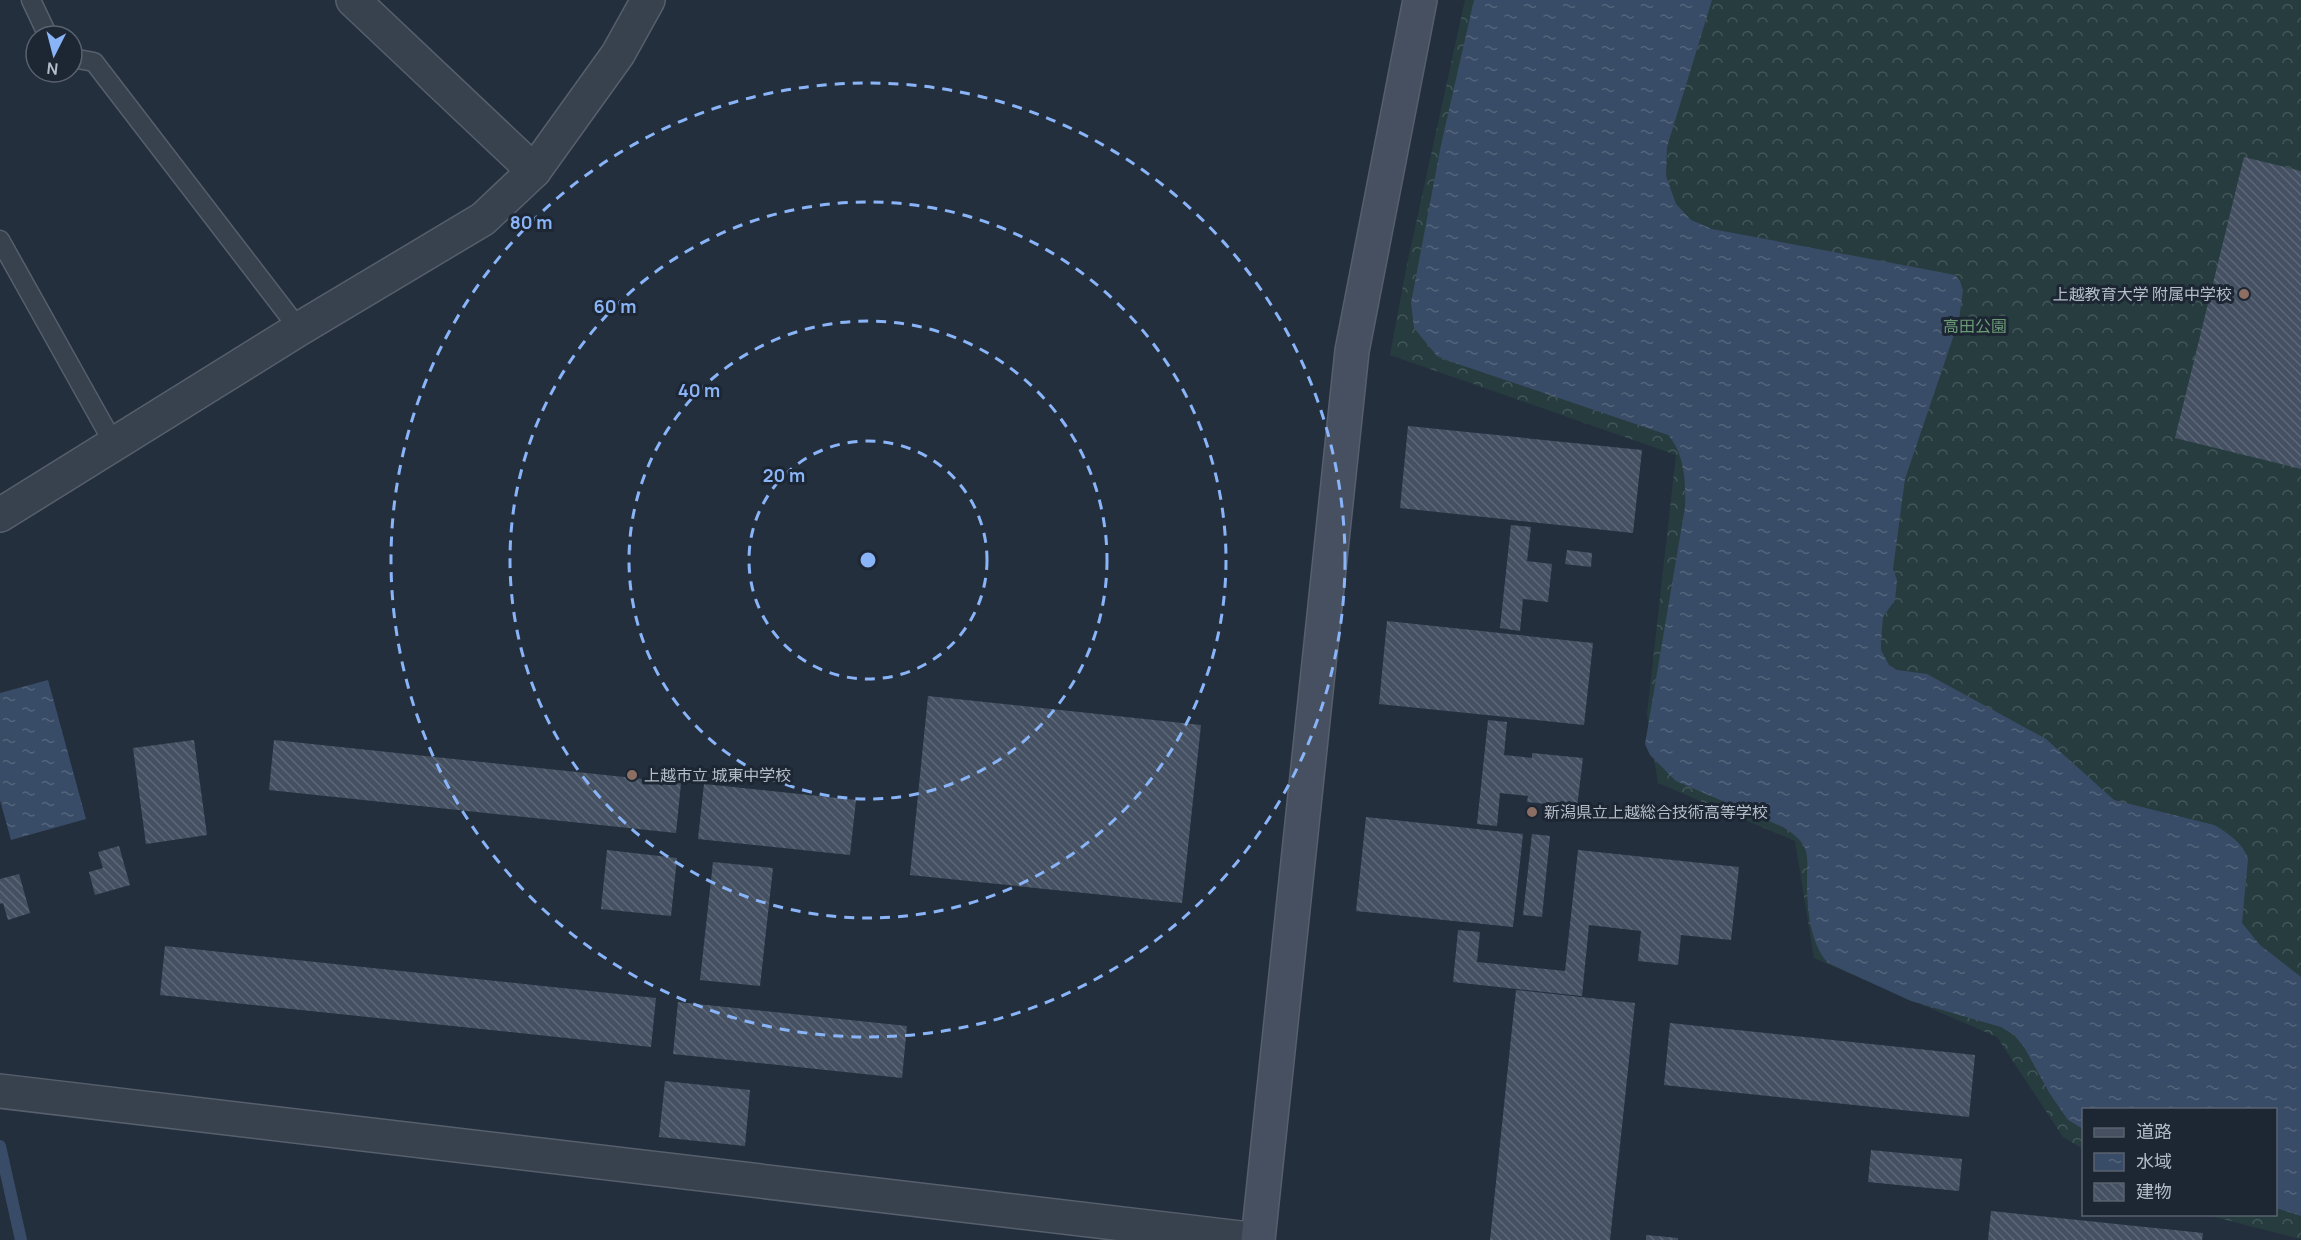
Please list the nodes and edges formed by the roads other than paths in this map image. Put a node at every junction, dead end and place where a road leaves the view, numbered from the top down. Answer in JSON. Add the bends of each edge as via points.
{"nodes":[{"id":1,"x":31,"y":0,"type":"edge"},
{"id":2,"x":354,"y":0,"type":"edge"},
{"id":3,"x":648,"y":0,"type":"edge"},
{"id":4,"x":1420,"y":0,"type":"edge"},
{"id":5,"x":42,"y":24,"type":"edge"},
{"id":6,"x":84,"y":60,"type":"edge"},
{"id":7,"x":534,"y":171,"type":"junction"},
{"id":8,"x":0,"y":240,"type":"edge"},
{"id":9,"x":299,"y":329,"type":"junction"},
{"id":10,"x":114,"y":444,"type":"junction"},
{"id":11,"x":0,"y":516,"type":"edge"},
{"id":12,"x":0,"y":1091,"type":"edge"},
{"id":13,"x":1258,"y":1240,"type":"edge"}],
"edges":[{"from":1,"to":5,"type":"lane"},
{"from":2,"to":7,"type":"street"},
{"from":3,"to":7,"type":"street","via":[[618,54]]},
{"from":4,"to":13,"type":"street","via":[[1352,351]]},
{"from":6,"to":9,"type":"lane","via":[[94,62]]},
{"from":7,"to":9,"type":"street","via":[[483,219]]},
{"from":8,"to":10,"type":"lane"},
{"from":9,"to":10,"type":"street"},
{"from":10,"to":11,"type":"street"},
{"from":12,"to":13,"type":"street"}]}
